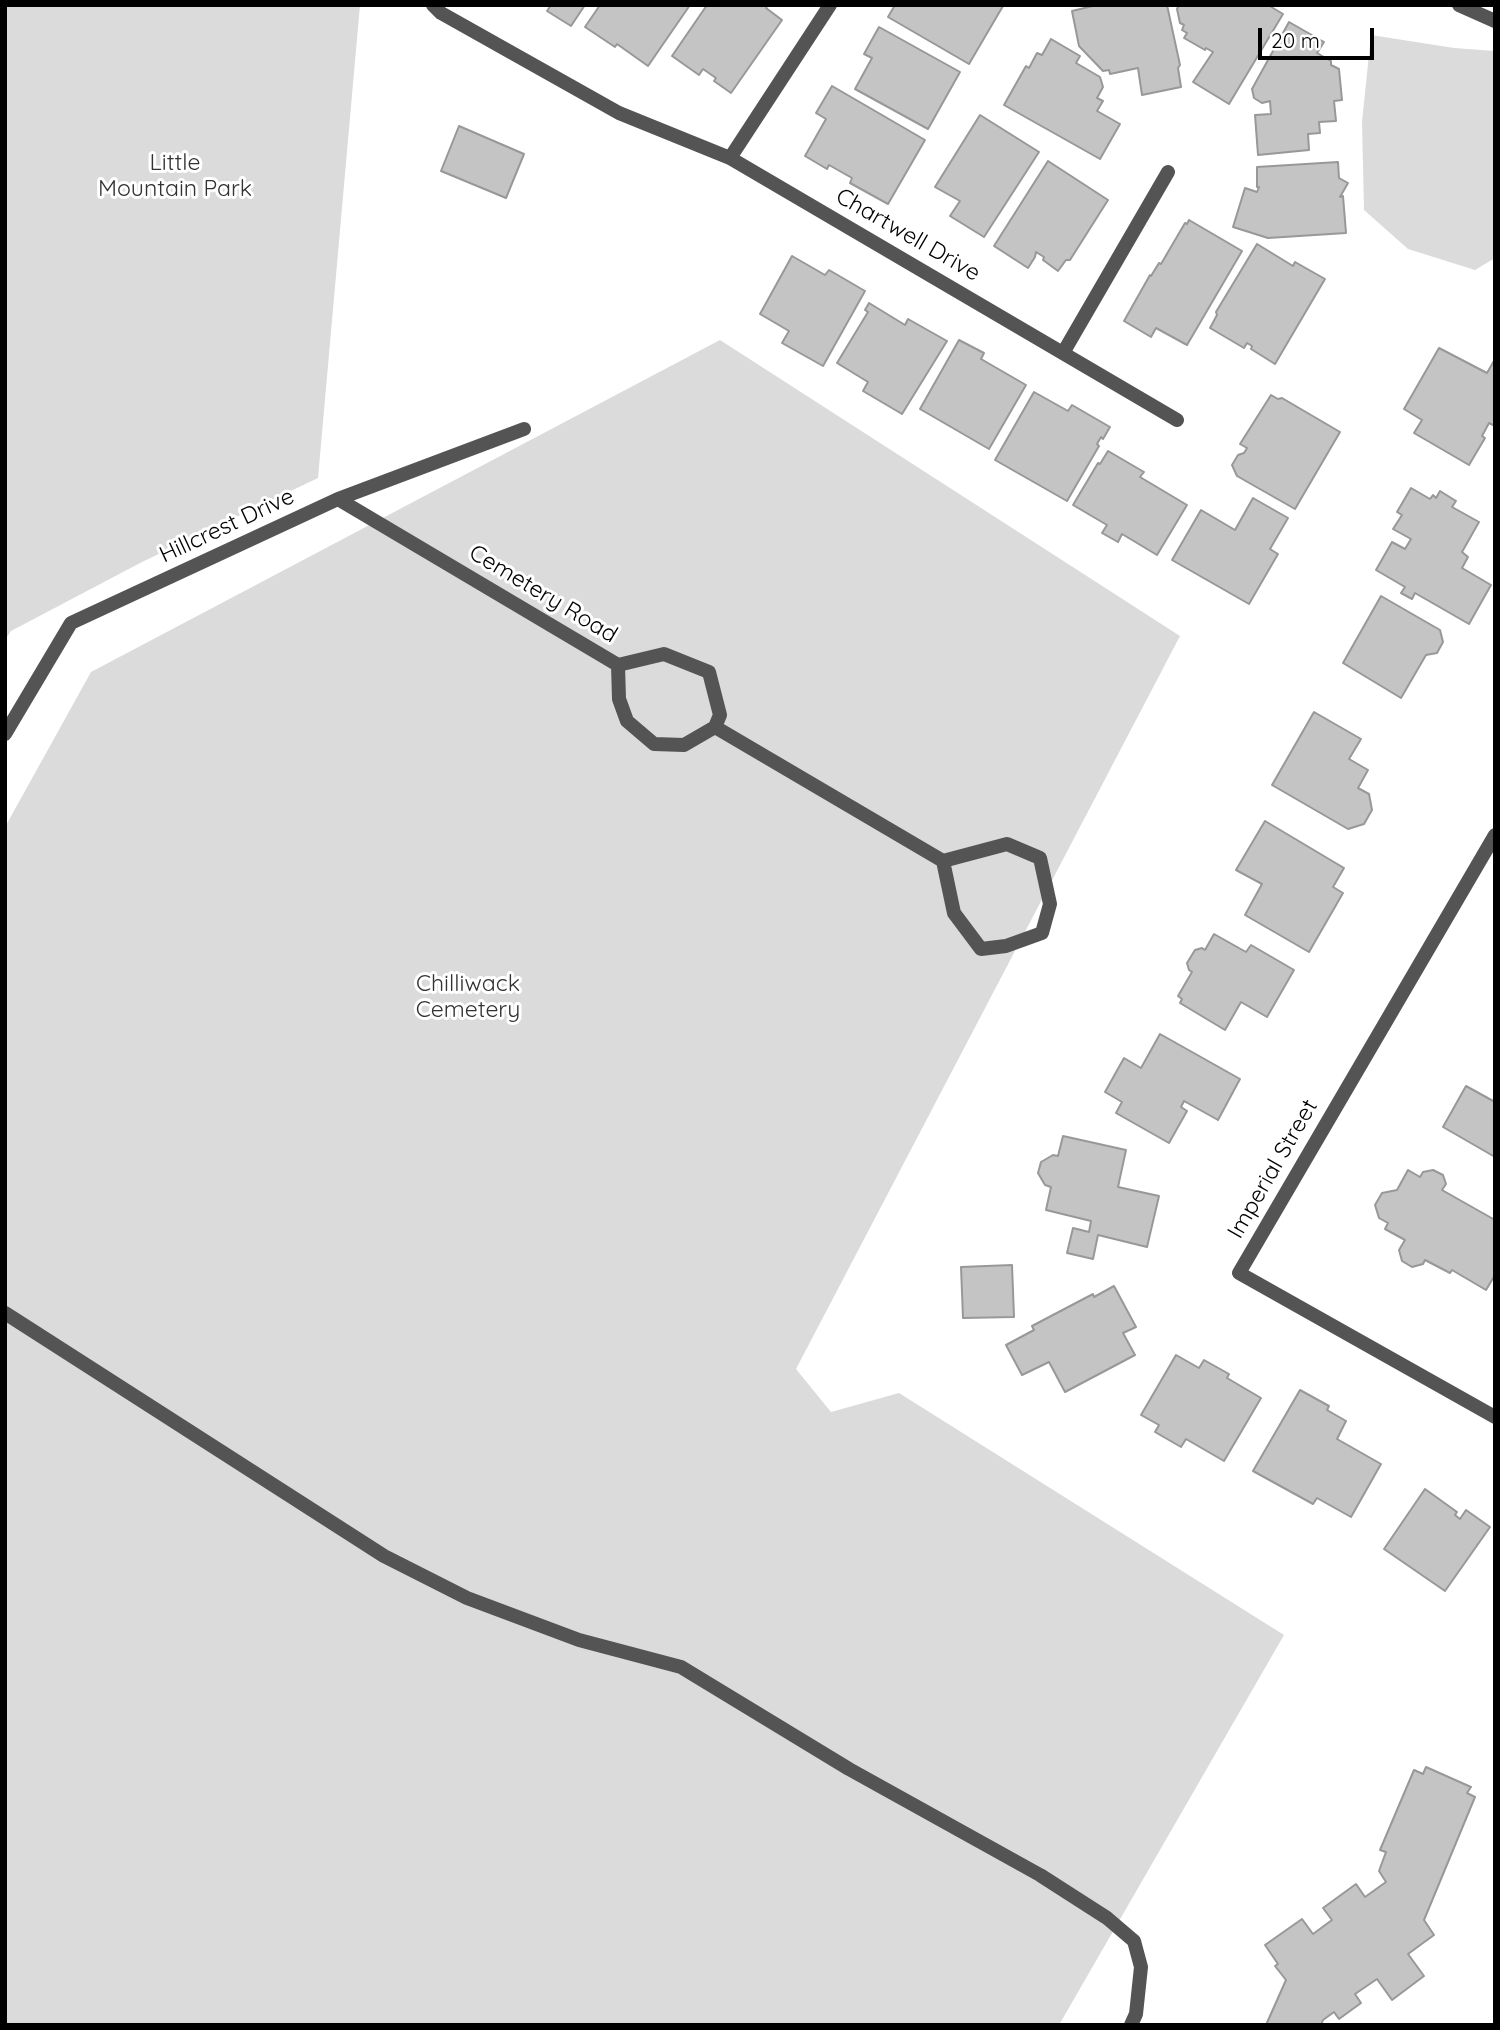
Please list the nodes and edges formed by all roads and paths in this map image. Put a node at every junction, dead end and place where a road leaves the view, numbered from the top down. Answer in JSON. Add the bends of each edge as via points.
{"nodes":[{"id":1,"x":433,"y":5,"type":"edge"},
{"id":2,"x":830,"y":5,"type":"edge"},
{"id":3,"x":1460,"y":5,"type":"edge"},
{"id":4,"x":1495,"y":21,"type":"edge"},
{"id":5,"x":730,"y":158,"type":"junction"},
{"id":6,"x":1168,"y":172,"type":"dead end"},
{"id":7,"x":1063,"y":353,"type":"junction"},
{"id":8,"x":1177,"y":419,"type":"dead end"},
{"id":9,"x":524,"y":429,"type":"dead end"},
{"id":10,"x":338,"y":499,"type":"junction"},
{"id":11,"x":618,"y":664,"type":"junction"},
{"id":12,"x":715,"y":727,"type":"junction"},
{"id":13,"x":5,"y":734,"type":"edge"},
{"id":14,"x":1495,"y":835,"type":"edge"},
{"id":15,"x":943,"y":861,"type":"junction"},
{"id":16,"x":5,"y":1312,"type":"edge"},
{"id":17,"x":1495,"y":1416,"type":"edge"},
{"id":18,"x":1131,"y":2025,"type":"edge"}],
"edges":[{"from":1,"to":5,"type":"street","name":"Chartwell Drive","via":[[619,113]]},
{"from":2,"to":5,"type":"street"},
{"from":3,"to":4,"type":"street"},
{"from":5,"to":7,"type":"street","name":"Chartwell Drive"},
{"from":6,"to":7,"type":"street"},
{"from":7,"to":8,"type":"street","name":"Chartwell Drive"},
{"from":9,"to":10,"type":"street","name":"Hillcrest Drive"},
{"from":10,"to":11,"type":"street","name":"Cemetery Road"},
{"from":10,"to":13,"type":"street","name":"Hillcrest Drive","via":[[71,623]]},
{"from":11,"to":12,"type":"street","name":"Cemetery Road","via":[[664,654],[709,672],[720,715]]},
{"from":11,"to":12,"type":"street","via":[[619,699],[627,721],[654,744],[684,745]]},
{"from":12,"to":15,"type":"street"},
{"from":14,"to":17,"type":"street","name":"Imperial Street","via":[[1239,1273]]},
{"from":15,"to":15,"type":"street","via":[[954,913],[981,949],[1042,933],[1050,904],[1040,858],[1007,844]]},
{"from":16,"to":18,"type":"street","via":[[384,1556],[467,1598],[579,1640],[681,1667],[849,1769],[1040,1875],[1134,1941],[1141,1967]]}]}
